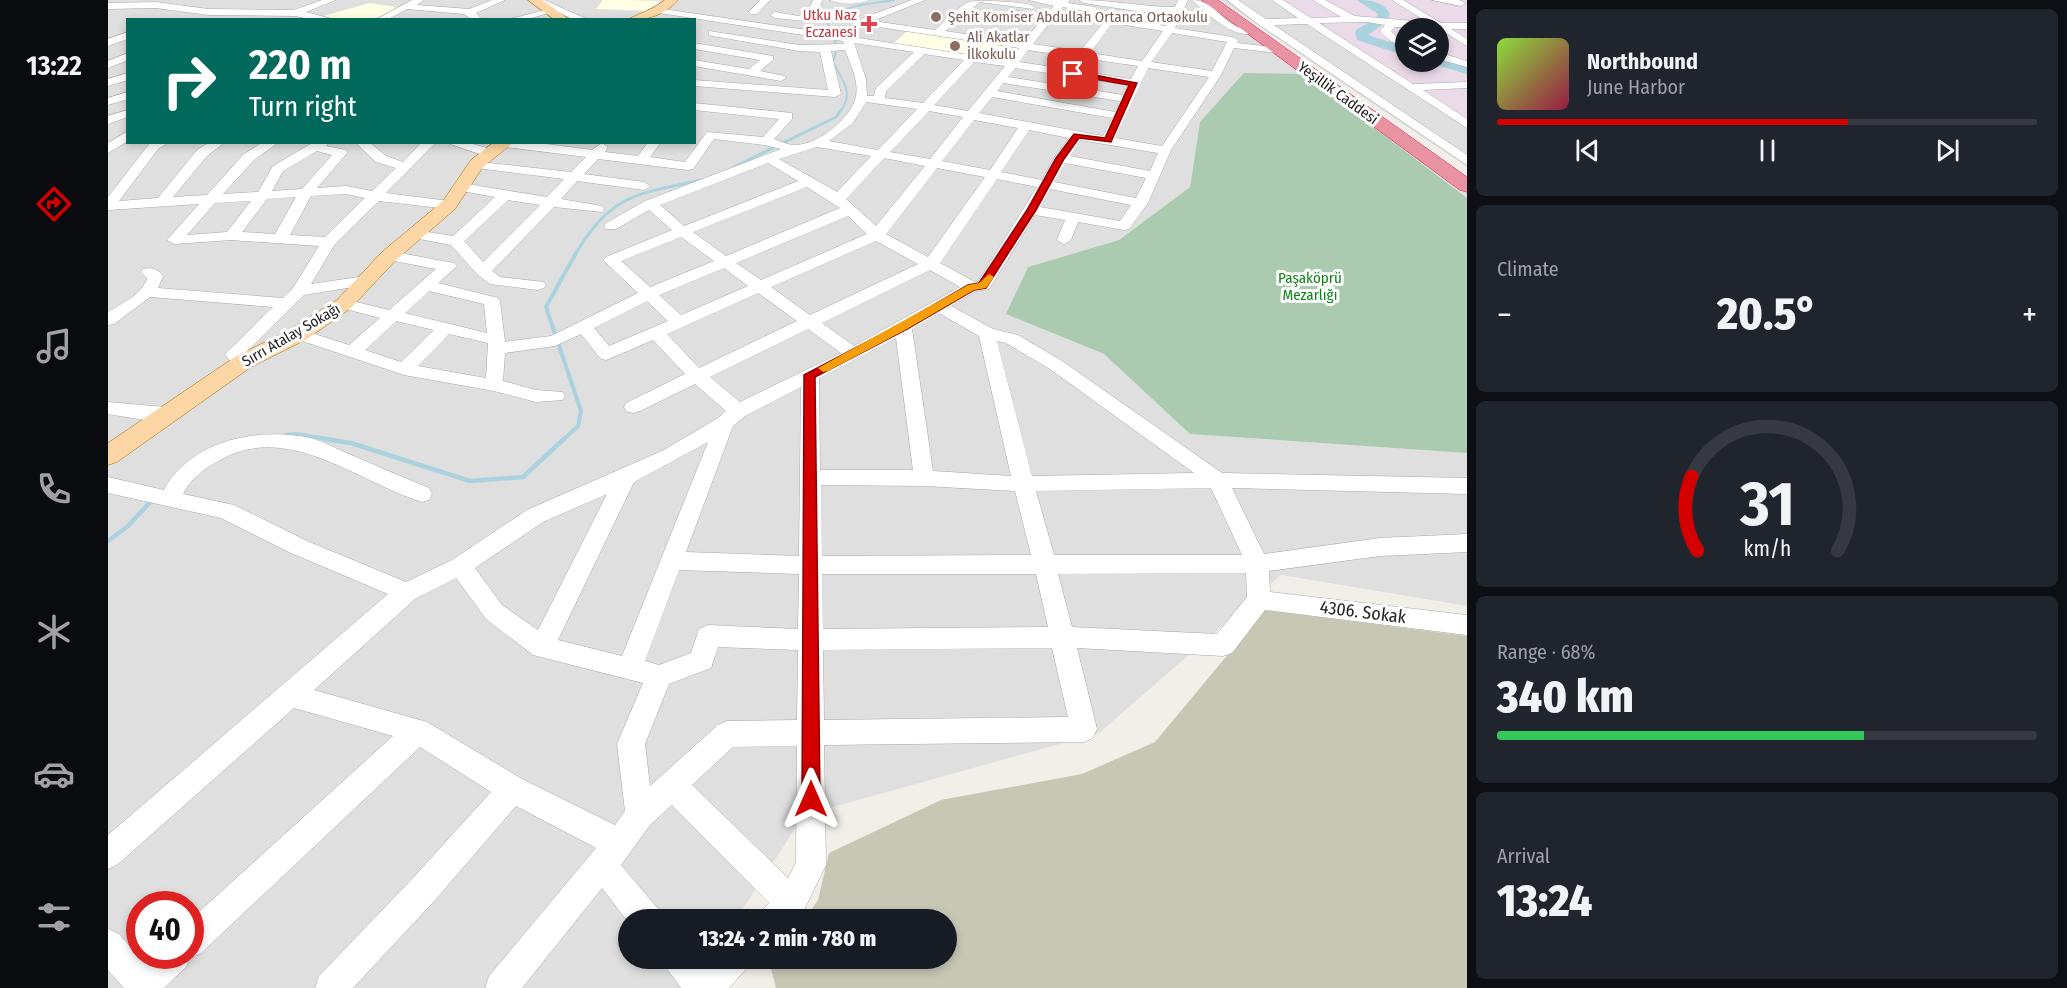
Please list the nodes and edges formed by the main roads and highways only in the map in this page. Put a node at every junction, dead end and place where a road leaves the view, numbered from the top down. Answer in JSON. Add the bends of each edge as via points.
{"nodes":[{"id":1,"x":535,"y":0,"type":"edge"},
{"id":2,"x":672,"y":0,"type":"edge"},
{"id":3,"x":1209,"y":0,"type":"edge"},
{"id":4,"x":1225,"y":0,"type":"edge"},
{"id":5,"x":561,"y":18,"type":"edge"},
{"id":6,"x":636,"y":18,"type":"edge"},
{"id":7,"x":1251,"y":30,"type":"junction"},
{"id":8,"x":494,"y":151,"type":"edge"},
{"id":9,"x":1467,"y":171,"type":"edge"},
{"id":10,"x":1467,"y":186,"type":"edge"},
{"id":11,"x":108,"y":456,"type":"edge"}],
"edges":[{"from":1,"to":5,"type":"main road"},
{"from":2,"to":6,"type":"main road","via":[[659,10]]},
{"from":3,"to":7,"type":"highway","name":"Yeşillik Caddesi"},
{"from":4,"to":7,"type":"highway","name":"Yeşillik Caddesi"},
{"from":7,"to":9,"type":"highway","name":"Yeşillik Caddesi"},
{"from":7,"to":10,"type":"highway","name":"Yeşillik Caddesi"},
{"from":8,"to":11,"type":"main road","name":"Sırrı Atalay Sokağı","via":[[449,205],[389,256],[344,304],[299,334],[243,362]]}]}
